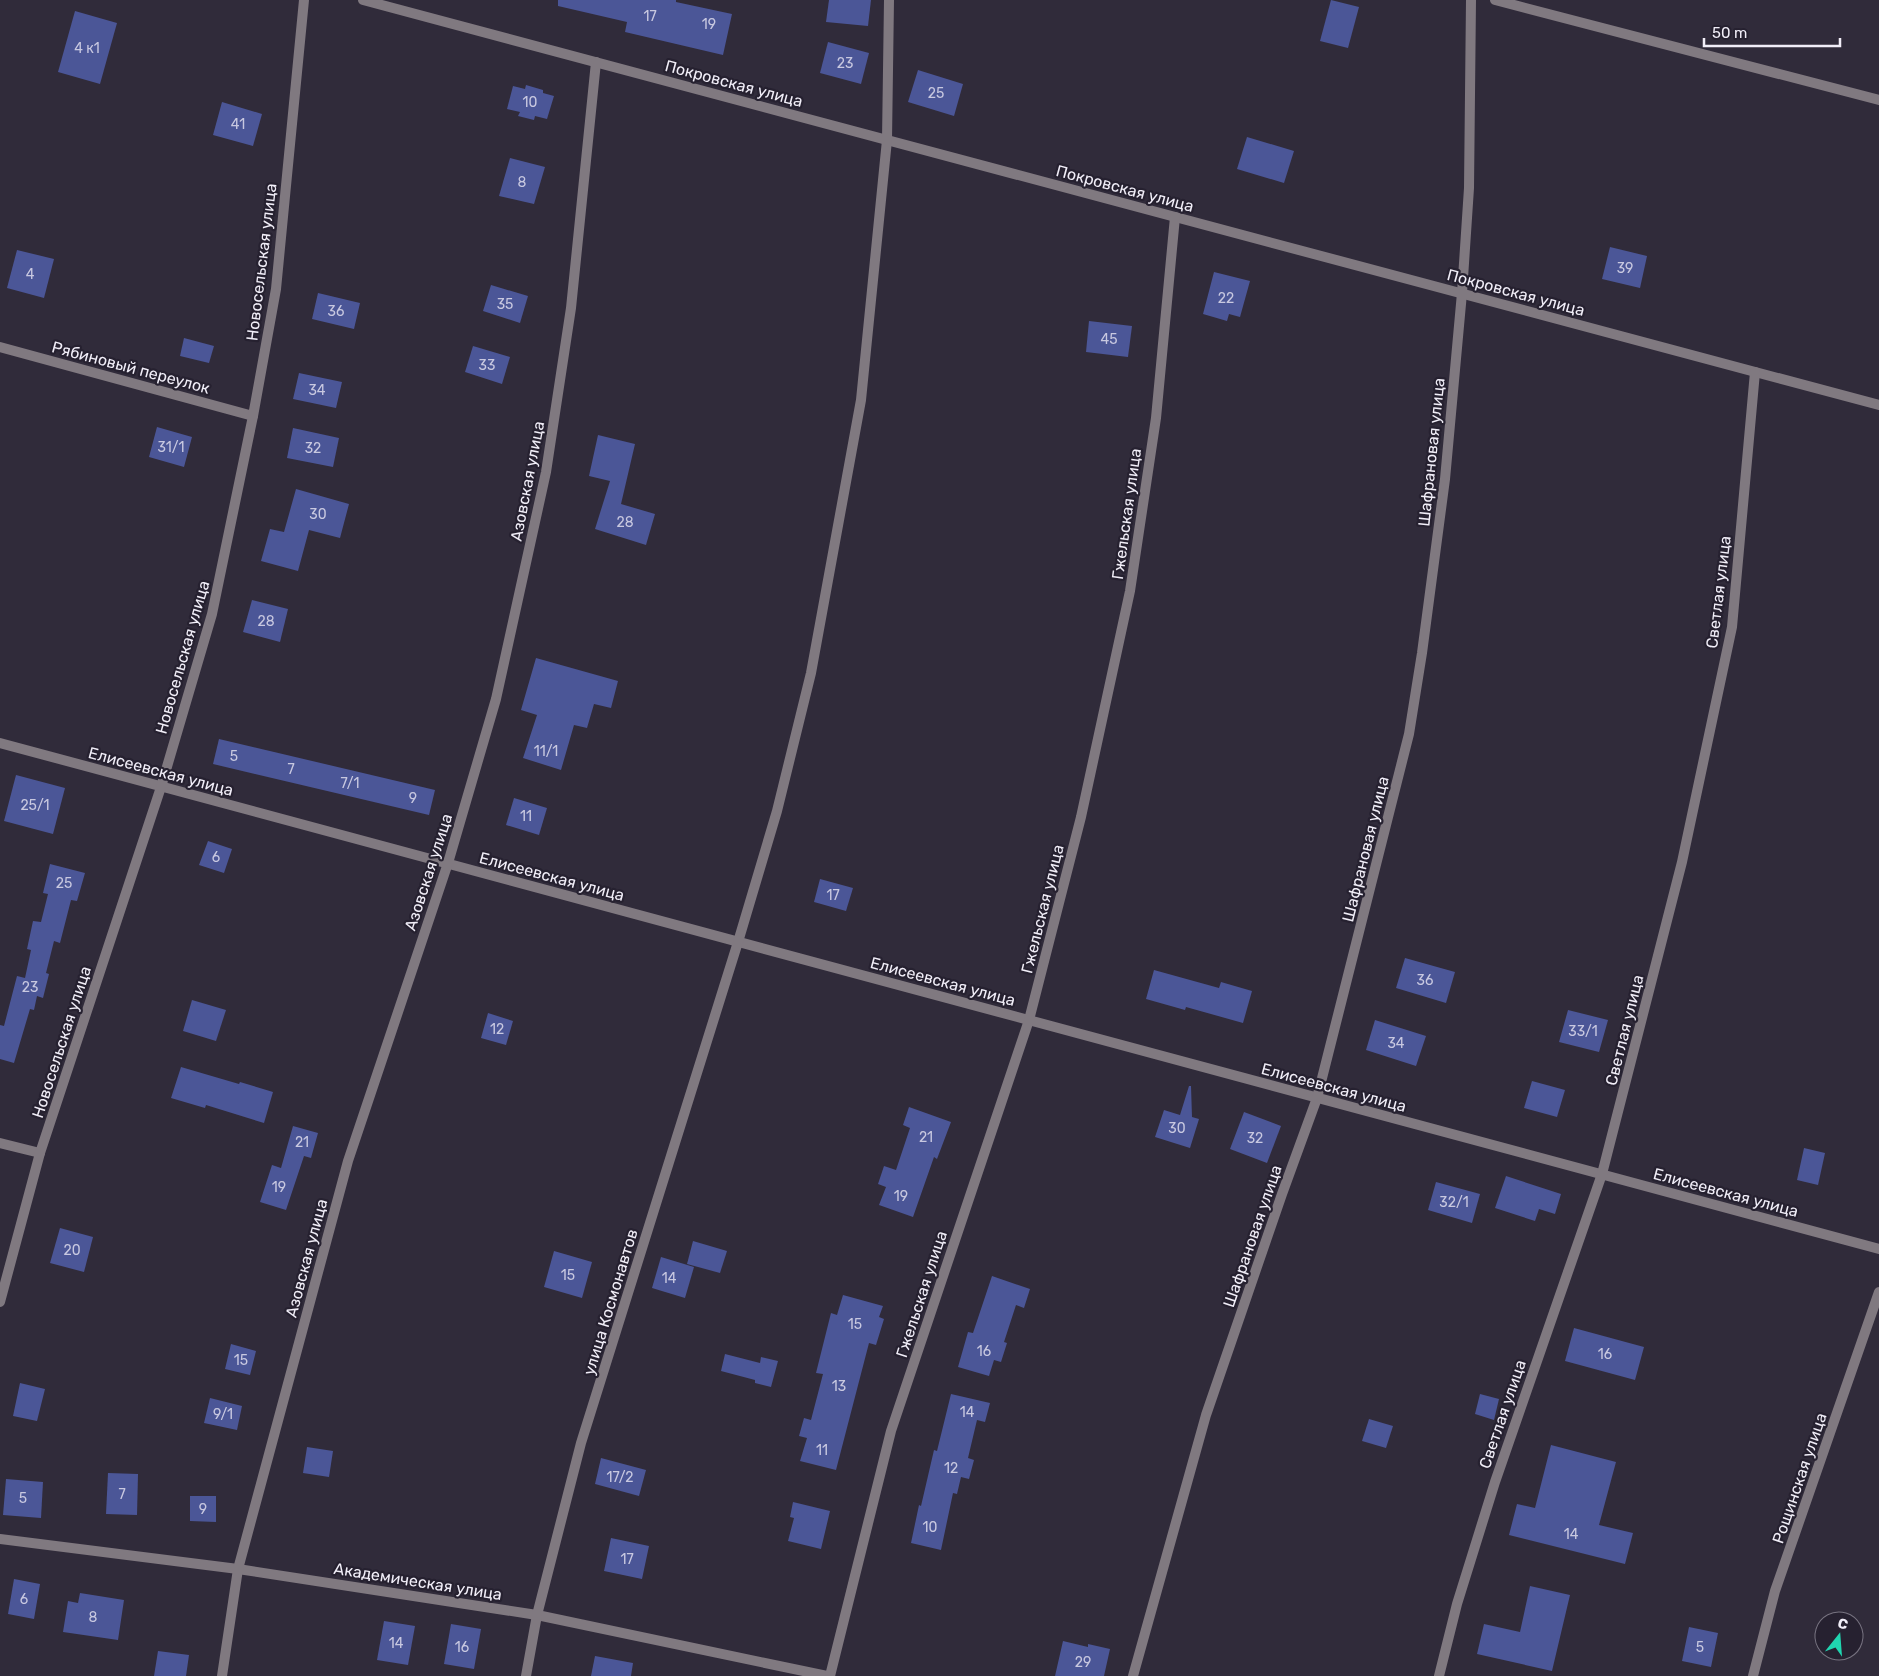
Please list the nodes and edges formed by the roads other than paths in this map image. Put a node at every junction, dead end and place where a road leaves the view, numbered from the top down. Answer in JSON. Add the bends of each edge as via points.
{"nodes":[{"id":1,"x":304,"y":0,"type":"edge"},
{"id":2,"x":363,"y":0,"type":"edge"},
{"id":3,"x":889,"y":0,"type":"edge"},
{"id":4,"x":1471,"y":0,"type":"edge"},
{"id":5,"x":1495,"y":0,"type":"edge"},
{"id":6,"x":596,"y":62,"type":"junction"},
{"id":7,"x":1879,"y":100,"type":"edge"},
{"id":8,"x":887,"y":140,"type":"junction"},
{"id":9,"x":1175,"y":217,"type":"junction"},
{"id":10,"x":1462,"y":293,"type":"junction"},
{"id":11,"x":0,"y":346,"type":"edge"},
{"id":12,"x":1755,"y":372,"type":"junction"},
{"id":13,"x":1879,"y":405,"type":"edge"},
{"id":14,"x":253,"y":416,"type":"junction"},
{"id":15,"x":0,"y":743,"type":"edge"},
{"id":16,"x":161,"y":786,"type":"junction"},
{"id":17,"x":448,"y":864,"type":"junction"},
{"id":18,"x":738,"y":942,"type":"junction"},
{"id":19,"x":1029,"y":1020,"type":"junction"},
{"id":20,"x":1317,"y":1098,"type":"junction"},
{"id":21,"x":0,"y":1143,"type":"edge"},
{"id":22,"x":40,"y":1153,"type":"junction"},
{"id":23,"x":1602,"y":1174,"type":"junction"},
{"id":24,"x":1879,"y":1248,"type":"edge"},
{"id":25,"x":1879,"y":1292,"type":"edge"},
{"id":26,"x":0,"y":1302,"type":"edge"},
{"id":27,"x":0,"y":1539,"type":"edge"},
{"id":28,"x":238,"y":1569,"type":"junction"},
{"id":29,"x":537,"y":1615,"type":"junction"},
{"id":30,"x":222,"y":1676,"type":"edge"},
{"id":31,"x":526,"y":1676,"type":"edge"},
{"id":32,"x":828,"y":1676,"type":"edge"},
{"id":33,"x":1133,"y":1676,"type":"edge"},
{"id":34,"x":1439,"y":1676,"type":"edge"},
{"id":35,"x":1753,"y":1676,"type":"edge"}],
"edges":[{"from":1,"to":14,"type":"street","name":"Новосельская улица","via":[[276,289]]},
{"from":2,"to":6,"type":"street","name":"Покровская улица"},
{"from":3,"to":8,"type":"street","name":"улица Космонавтов"},
{"from":4,"to":10,"type":"street","name":"Шафрановая улица","via":[[1469,188]]},
{"from":5,"to":7,"type":"street"},
{"from":6,"to":8,"type":"street","name":"Покровская улица"},
{"from":6,"to":17,"type":"street","name":"Азовская улица","via":[[571,308],[546,472],[496,699]]},
{"from":8,"to":9,"type":"street","name":"Покровская улица"},
{"from":8,"to":18,"type":"street","name":"улица Космонавтов","via":[[860,400],[812,663],[776,811]]},
{"from":9,"to":10,"type":"street","name":"Покровская улица"},
{"from":9,"to":19,"type":"street","name":"Гжельская улица","via":[[1156,418],[1130,591],[1081,817]]},
{"from":10,"to":12,"type":"street","name":"Покровская улица"},
{"from":10,"to":20,"type":"street","name":"Шафрановая улица","via":[[1445,479],[1409,734]]},
{"from":11,"to":14,"type":"street","name":"Рябиновый переулок"},
{"from":12,"to":13,"type":"street","name":"Покровская улица"},
{"from":12,"to":23,"type":"street","name":"Светлая улица","via":[[1732,627],[1682,862]]},
{"from":14,"to":16,"type":"street","name":"Новосельская улица","via":[[212,614]]},
{"from":15,"to":16,"type":"street","name":"Елисеевская улица"},
{"from":16,"to":17,"type":"street","name":"Елисеевская улица"},
{"from":16,"to":22,"type":"street","name":"Новосельская улица"},
{"from":17,"to":18,"type":"street","name":"Елисеевская улица"},
{"from":17,"to":28,"type":"street","name":"Азовская улица","via":[[348,1160]]},
{"from":18,"to":19,"type":"street","name":"Елисеевская улица"},
{"from":18,"to":29,"type":"street","name":"улица Космонавтов","via":[[581,1443]]},
{"from":19,"to":20,"type":"street","name":"Елисеевская улица"},
{"from":19,"to":32,"type":"street","name":"Гжельская улица","via":[[891,1431]]},
{"from":20,"to":23,"type":"street","name":"Елисеевская улица"},
{"from":20,"to":33,"type":"street","name":"Шафрановая улица","via":[[1206,1415]]},
{"from":21,"to":22,"type":"street"},
{"from":22,"to":26,"type":"street","name":"Новосельская улица"},
{"from":23,"to":24,"type":"street","name":"Елисеевская улица"},
{"from":23,"to":34,"type":"street","name":"Светлая улица","via":[[1494,1482]]},
{"from":25,"to":35,"type":"street","name":"Рощинская улица","via":[[1775,1591]]},
{"from":27,"to":28,"type":"street","name":"Академическая улица"},
{"from":28,"to":29,"type":"street","name":"Академическая улица"},
{"from":28,"to":30,"type":"street","name":"Азовская улица"},
{"from":29,"to":31,"type":"street","name":"улица Космонавтов"},
{"from":29,"to":32,"type":"street","name":"Академическая улица"}]}
